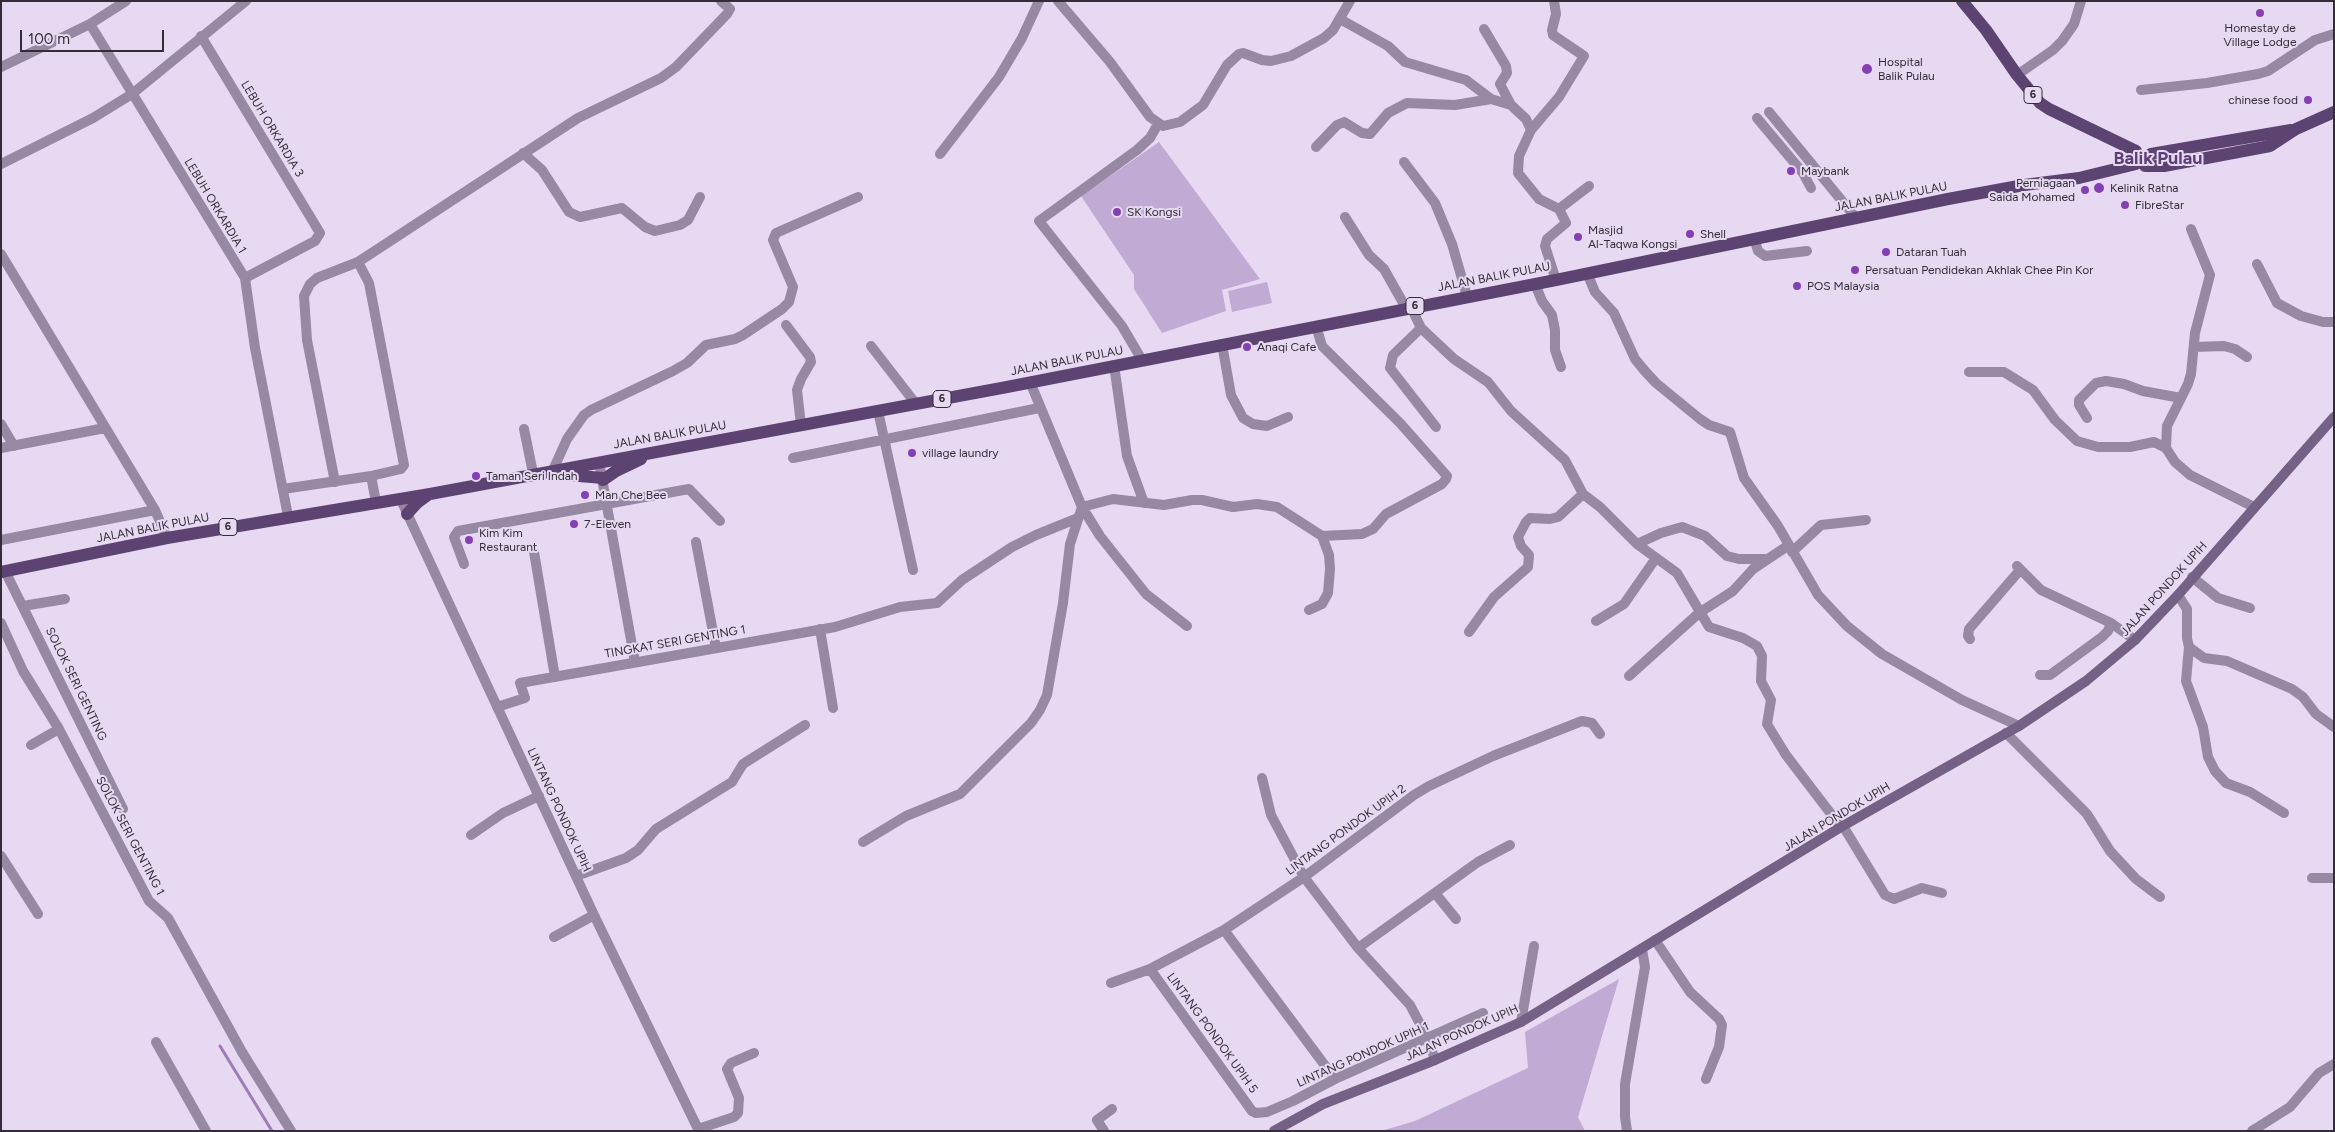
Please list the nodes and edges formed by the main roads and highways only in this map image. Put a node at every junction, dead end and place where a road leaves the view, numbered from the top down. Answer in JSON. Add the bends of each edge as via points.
{"nodes":[{"id":1,"x":1962,"y":1,"type":"edge"},
{"id":2,"x":2334,"y":112,"type":"edge"},
{"id":3,"x":2296,"y":129,"type":"junction"},
{"id":4,"x":2139,"y":160,"type":"junction"},
{"id":5,"x":2334,"y":417,"type":"edge"},
{"id":6,"x":659,"y":451,"type":"junction"},
{"id":7,"x":542,"y":472,"type":"junction"},
{"id":8,"x":430,"y":494,"type":"junction"},
{"id":9,"x":408,"y":514,"type":"road end"},
{"id":10,"x":3,"y":571,"type":"edge"},
{"id":11,"x":1274,"y":1131,"type":"edge"}],
"edges":[{"from":1,"to":4,"type":"main road","number":"6","via":[[2035,98]]},
{"from":2,"to":3,"type":"main road","name":"JALAN BALIK PULAU","number":"6"},
{"from":3,"to":4,"type":"main road","name":"JALAN BALIK PULAU","number":"6","via":[[2270,146],[2164,166]]},
{"from":3,"to":4,"type":"main road","name":"JALAN BALIK PULAU","number":"6","via":[[2151,154],[2145,148]]},
{"from":4,"to":6,"type":"main road","name":"JALAN BALIK PULAU","number":"6","via":[[2079,178],[2024,185],[1556,280]]},
{"from":5,"to":11,"type":"main road","name":"JALAN PONDOK UPIH","via":[[2135,640],[2086,680],[2019,726],[1842,827],[1521,1022],[1323,1104]]},
{"from":6,"to":7,"type":"main road","name":"JALAN BALIK PULAU","number":"6"},
{"from":6,"to":7,"type":"main road","via":[[603,479]]},
{"from":7,"to":8,"type":"main road","name":"JALAN BALIK PULAU","number":"6"},
{"from":8,"to":9,"type":"main road"},
{"from":8,"to":10,"type":"main road","name":"JALAN BALIK PULAU","number":"6","via":[[288,516]]}]}
